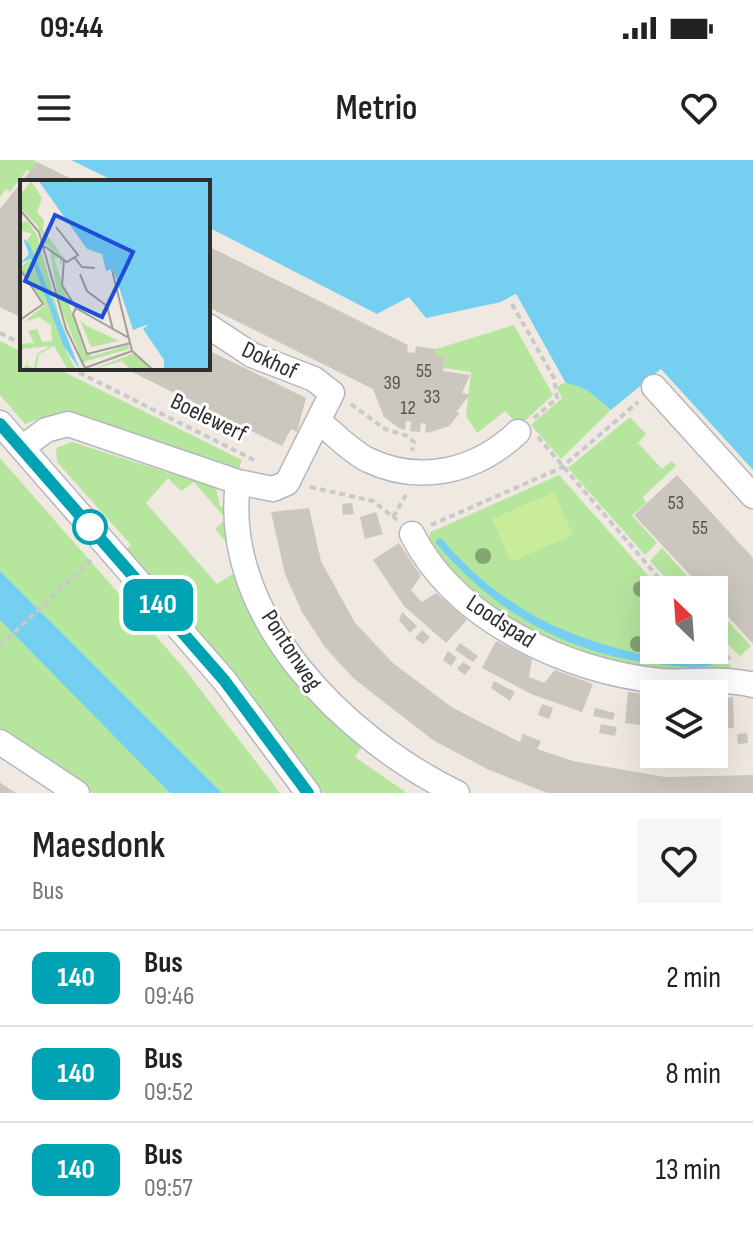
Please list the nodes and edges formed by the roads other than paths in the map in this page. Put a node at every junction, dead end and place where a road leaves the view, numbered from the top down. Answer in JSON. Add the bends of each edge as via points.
{"nodes":[{"id":1,"x":210,"y":327,"type":"edge"},
{"id":2,"x":654,"y":387,"type":"road end"},
{"id":3,"x":318,"y":421,"type":"junction"},
{"id":4,"x":0,"y":423,"type":"edge"},
{"id":5,"x":523,"y":428,"type":"road end"},
{"id":6,"x":22,"y":448,"type":"junction"},
{"id":7,"x":238,"y":482,"type":"junction"},
{"id":8,"x":753,"y":496,"type":"edge"},
{"id":9,"x":412,"y":534,"type":"road end"},
{"id":10,"x":753,"y":685,"type":"edge"},
{"id":11,"x":0,"y":742,"type":"edge"},
{"id":12,"x":77,"y":793,"type":"edge"},
{"id":13,"x":308,"y":793,"type":"edge"},
{"id":14,"x":457,"y":793,"type":"edge"}],
"edges":[{"from":1,"to":3,"type":"street","name":"Dokhof","via":[[252,355],[314,379],[332,393]]},
{"from":2,"to":8,"type":"street"},
{"from":3,"to":5,"type":"street","via":[[367,459],[409,472],[443,473],[481,460]]},
{"from":3,"to":7,"type":"street","via":[[289,480],[273,489]]},
{"from":4,"to":6,"type":"street"},
{"from":6,"to":7,"type":"street","via":[[46,430],[68,424]]},
{"from":6,"to":13,"type":"street","via":[[224,680]]},
{"from":7,"to":14,"type":"street","name":"Pontonweg","via":[[235,507],[243,555],[274,632],[307,678],[355,728]]},
{"from":9,"to":10,"type":"street","name":"Loodspad","via":[[447,584],[535,645],[626,675]]},
{"from":11,"to":12,"type":"street"}]}
